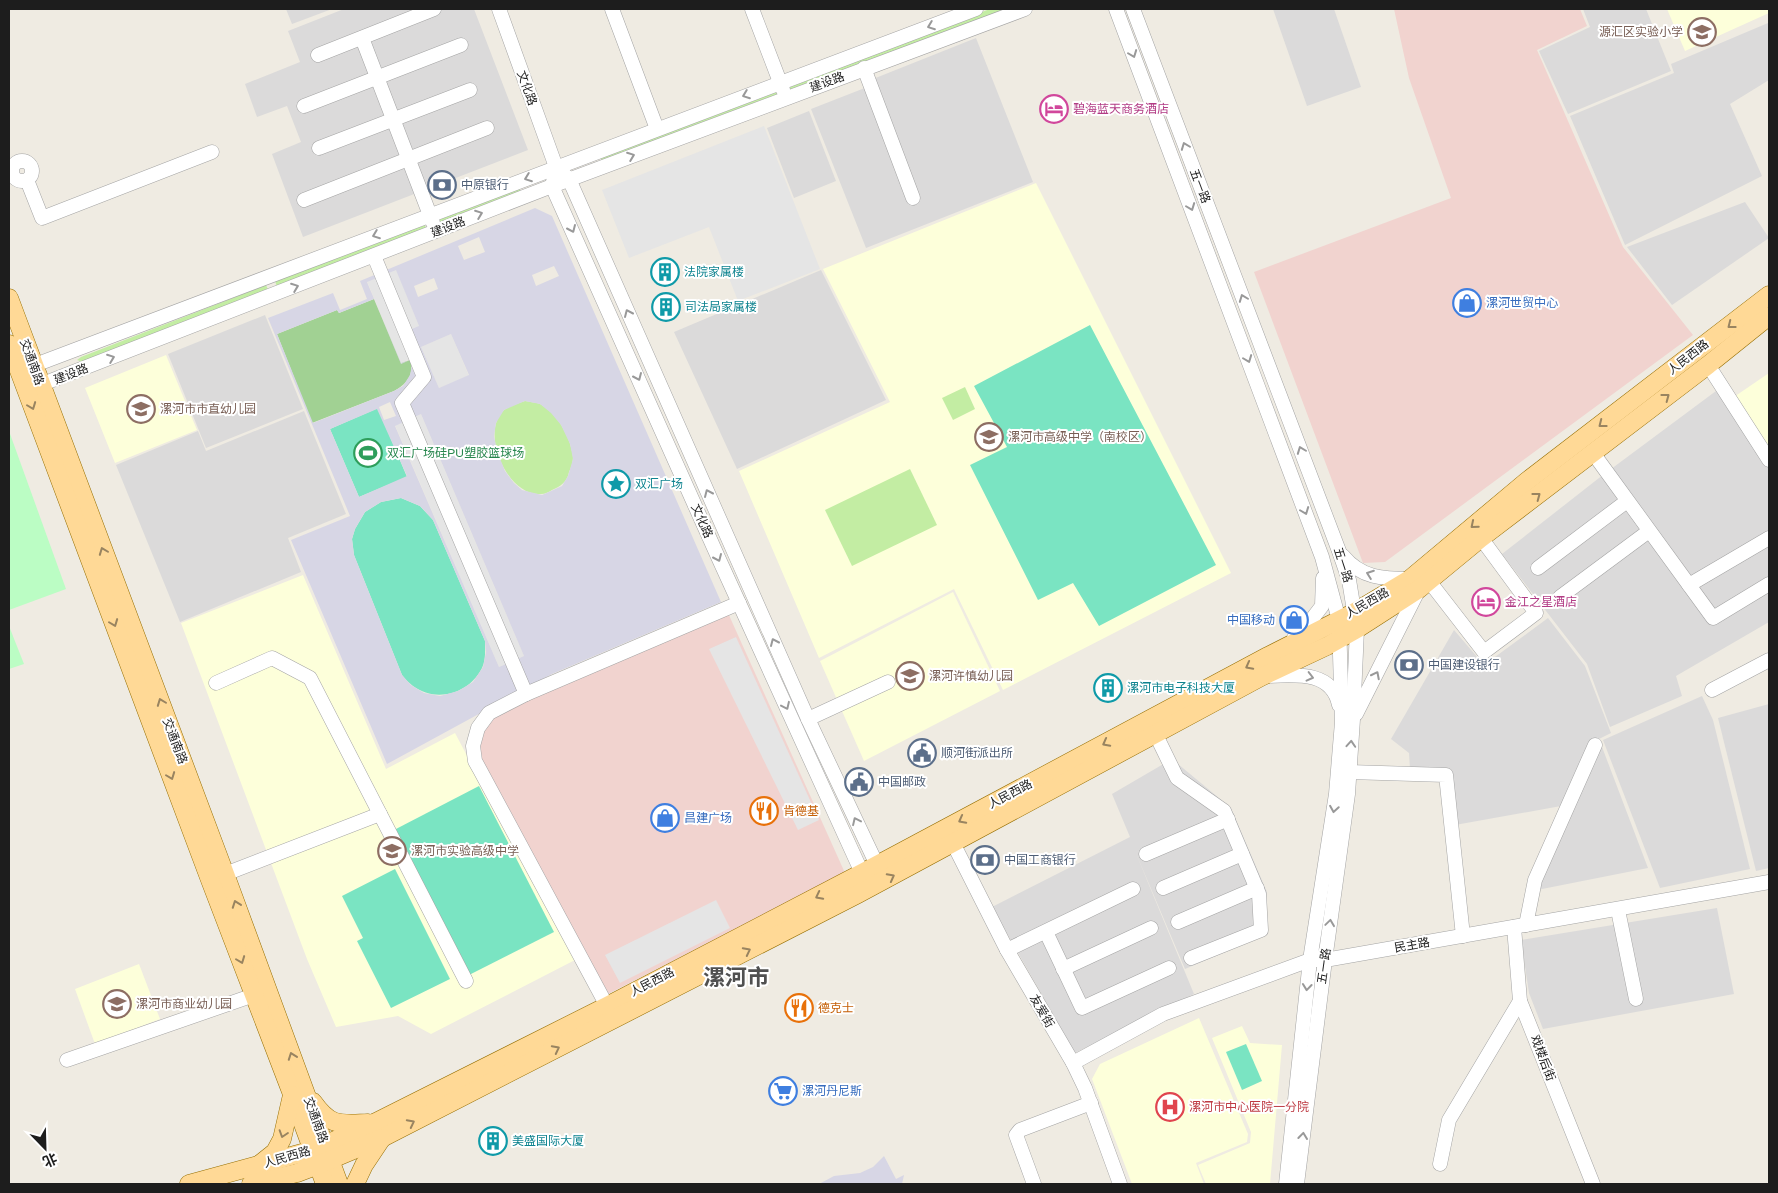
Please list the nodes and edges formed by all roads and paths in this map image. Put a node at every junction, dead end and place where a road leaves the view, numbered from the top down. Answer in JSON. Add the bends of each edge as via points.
{"nodes":[{"id":1,"x":434,"y":9,"type":"edge"},
{"id":2,"x":501,"y":9,"type":"edge"},
{"id":3,"x":612,"y":9,"type":"edge"},
{"id":4,"x":752,"y":9,"type":"edge"},
{"id":5,"x":976,"y":9,"type":"edge"},
{"id":6,"x":1025,"y":9,"type":"edge"},
{"id":7,"x":1116,"y":9,"type":"edge"},
{"id":8,"x":1133,"y":9,"type":"edge"},
{"id":9,"x":362,"y":38,"type":"junction"},
{"id":10,"x":461,"y":45,"type":"dead end"},
{"id":11,"x":318,"y":56,"type":"dead end"},
{"id":12,"x":864,"y":68,"type":"junction"},
{"id":13,"x":377,"y":77,"type":"junction"},
{"id":14,"x":780,"y":82,"type":"junction"},
{"id":15,"x":470,"y":90,"type":"dead end"},
{"id":16,"x":786,"y":98,"type":"junction"},
{"id":17,"x":304,"y":106,"type":"dead end"},
{"id":18,"x":393,"y":119,"type":"junction"},
{"id":19,"x":487,"y":128,"type":"dead end"},
{"id":20,"x":657,"y":128,"type":"junction"},
{"id":21,"x":319,"y":148,"type":"dead end"},
{"id":22,"x":212,"y":152,"type":"dead end"},
{"id":23,"x":408,"y":159,"type":"junction"},
{"id":24,"x":556,"y":167,"type":"junction"},
{"id":25,"x":11,"y":175,"type":"edge"},
{"id":26,"x":569,"y":180,"type":"junction"},
{"id":27,"x":552,"y":186,"type":"junction"},
{"id":28,"x":913,"y":198,"type":"dead end"},
{"id":29,"x":304,"y":200,"type":"dead end"},
{"id":30,"x":430,"y":215,"type":"junction"},
{"id":31,"x":436,"y":231,"type":"junction"},
{"id":32,"x":374,"y":256,"type":"junction"},
{"id":33,"x":268,"y":276,"type":"junction"},
{"id":34,"x":275,"y":294,"type":"junction"},
{"id":35,"x":1769,"y":295,"type":"edge"},
{"id":36,"x":9,"y":298,"type":"edge"},
{"id":37,"x":1769,"y":316,"type":"edge"},
{"id":38,"x":9,"y":344,"type":"edge"},
{"id":39,"x":1708,"y":365,"type":"junction"},
{"id":40,"x":26,"y":369,"type":"junction"},
{"id":41,"x":40,"y":385,"type":"junction"},
{"id":42,"x":1593,"y":453,"type":"junction"},
{"id":43,"x":1769,"y":460,"type":"edge"},
{"id":44,"x":1627,"y":501,"type":"junction"},
{"id":45,"x":1649,"y":531,"type":"junction"},
{"id":46,"x":1481,"y":538,"type":"junction"},
{"id":47,"x":1769,"y":538,"type":"edge"},
{"id":48,"x":1339,"y":551,"type":"junction"},
{"id":49,"x":1322,"y":557,"type":"junction"},
{"id":50,"x":1538,"y":568,"type":"dead end"},
{"id":51,"x":1419,"y":583,"type":"junction"},
{"id":52,"x":1769,"y":584,"type":"edge"},
{"id":53,"x":1689,"y":585,"type":"junction"},
{"id":54,"x":1560,"y":597,"type":"dead end"},
{"id":55,"x":739,"y":603,"type":"junction"},
{"id":56,"x":1339,"y":620,"type":"junction"},
{"id":57,"x":1356,"y":620,"type":"junction"},
{"id":58,"x":1340,"y":638,"type":"junction"},
{"id":59,"x":1268,"y":656,"type":"junction"},
{"id":60,"x":1769,"y":660,"type":"edge"},
{"id":61,"x":1262,"y":677,"type":"junction"},
{"id":62,"x":216,"y":682,"type":"dead end"},
{"id":63,"x":888,"y":682,"type":"dead end"},
{"id":64,"x":1712,"y":690,"type":"dead end"},
{"id":65,"x":526,"y":694,"type":"junction"},
{"id":66,"x":808,"y":719,"type":"junction"},
{"id":67,"x":1348,"y":720,"type":"junction"},
{"id":68,"x":1156,"y":735,"type":"junction"},
{"id":69,"x":1595,"y":745,"type":"dead end"},
{"id":70,"x":1349,"y":772,"type":"junction"},
{"id":71,"x":380,"y":814,"type":"junction"},
{"id":72,"x":1228,"y":819,"type":"junction"},
{"id":73,"x":953,"y":843,"type":"junction"},
{"id":74,"x":1146,"y":854,"type":"dead end"},
{"id":75,"x":1242,"y":854,"type":"junction"},
{"id":76,"x":866,"y":862,"type":"junction"},
{"id":77,"x":226,"y":874,"type":"junction"},
{"id":78,"x":1769,"y":882,"type":"edge"},
{"id":79,"x":1163,"y":888,"type":"dead end"},
{"id":80,"x":1257,"y":888,"type":"junction"},
{"id":81,"x":1133,"y":889,"type":"dead end"},
{"id":82,"x":1618,"y":910,"type":"junction"},
{"id":83,"x":1178,"y":922,"type":"dead end"},
{"id":84,"x":1520,"y":926,"type":"junction"},
{"id":85,"x":1151,"y":928,"type":"dead end"},
{"id":86,"x":1046,"y":932,"type":"junction"},
{"id":87,"x":1463,"y":936,"type":"junction"},
{"id":88,"x":1007,"y":950,"type":"junction"},
{"id":89,"x":1191,"y":958,"type":"dead end"},
{"id":90,"x":1310,"y":960,"type":"junction"},
{"id":91,"x":1325,"y":960,"type":"junction"},
{"id":92,"x":1063,"y":968,"type":"junction"},
{"id":93,"x":1169,"y":968,"type":"dead end"},
{"id":94,"x":466,"y":982,"type":"dead end"},
{"id":95,"x":254,"y":994,"type":"junction"},
{"id":96,"x":1636,"y":999,"type":"dead end"},
{"id":97,"x":1520,"y":1001,"type":"junction"},
{"id":98,"x":607,"y":1006,"type":"junction"},
{"id":99,"x":67,"y":1060,"type":"dead end"},
{"id":100,"x":1073,"y":1063,"type":"junction"},
{"id":101,"x":298,"y":1092,"type":"junction"},
{"id":102,"x":1091,"y":1102,"type":"junction"},
{"id":103,"x":379,"y":1130,"type":"junction"},
{"id":104,"x":322,"y":1155,"type":"junction"},
{"id":105,"x":1440,"y":1164,"type":"dead end"},
{"id":106,"x":258,"y":1166,"type":"junction"},
{"id":107,"x":189,"y":1184,"type":"edge"},
{"id":108,"x":251,"y":1184,"type":"edge"},
{"id":109,"x":325,"y":1184,"type":"edge"},
{"id":110,"x":339,"y":1184,"type":"edge"},
{"id":111,"x":355,"y":1184,"type":"edge"},
{"id":112,"x":1034,"y":1184,"type":"edge"},
{"id":113,"x":1120,"y":1184,"type":"edge"},
{"id":114,"x":1286,"y":1184,"type":"edge"},
{"id":115,"x":1297,"y":1184,"type":"edge"},
{"id":116,"x":1592,"y":1184,"type":"edge"}],
"edges":[{"from":1,"to":9,"type":"street"},
{"from":2,"to":24,"type":"street","name":"文化路"},
{"from":3,"to":20,"type":"street"},
{"from":4,"to":14,"type":"street"},
{"from":5,"to":14,"type":"street","name":"建设路","one_way":true},
{"from":6,"to":12,"type":"street","name":"建设路"},
{"from":7,"to":49,"type":"street","name":"五一路","one_way":true},
{"from":48,"to":8,"type":"street","name":"五一路","one_way":true},
{"from":9,"to":11,"type":"street"},
{"from":9,"to":13,"type":"street"},
{"from":10,"to":13,"type":"street"},
{"from":12,"to":16,"type":"street","name":"建设路"},
{"from":12,"to":28,"type":"street"},
{"from":13,"to":17,"type":"street"},
{"from":13,"to":18,"type":"street"},
{"from":14,"to":16,"type":"street"},
{"from":14,"to":20,"type":"street","name":"建设路","one_way":true},
{"from":15,"to":18,"type":"street"},
{"from":26,"to":16,"type":"street","name":"建设路","one_way":true},
{"from":18,"to":21,"type":"street"},
{"from":18,"to":23,"type":"street"},
{"from":19,"to":23,"type":"street"},
{"from":20,"to":24,"type":"street","name":"建设路"},
{"from":22,"to":25,"type":"street","via":[[42,218],[27,180],[20,181]]},
{"from":23,"to":29,"type":"street"},
{"from":23,"to":30,"type":"street"},
{"from":24,"to":26,"type":"street","name":"文化路"},
{"from":24,"to":27,"type":"street"},
{"from":24,"to":30,"type":"street","name":"建设路","one_way":true},
{"from":26,"to":27,"type":"street","name":"建设路"},
{"from":66,"to":26,"type":"street","name":"文化路","one_way":true},
{"from":31,"to":27,"type":"street","name":"建设路","one_way":true},
{"from":27,"to":55,"type":"street","name":"文化路","one_way":true},
{"from":30,"to":31,"type":"street"},
{"from":30,"to":33,"type":"street","name":"建设路","one_way":true},
{"from":31,"to":32,"type":"street","name":"建设路"},
{"from":34,"to":32,"type":"street","name":"建设路","one_way":true},
{"from":32,"to":65,"type":"street","via":[[424,377],[402,402]]},
{"from":33,"to":34,"type":"street"},
{"from":33,"to":40,"type":"street","name":"建设路"},
{"from":41,"to":34,"type":"street","name":"建设路","one_way":true},
{"from":35,"to":51,"type":"main road","name":"人民西路","one_way":true,"via":[[1527,481]]},
{"from":36,"to":40,"type":"main road","name":"交通南路"},
{"from":37,"to":39,"type":"main road","name":"人民西路"},
{"from":38,"to":40,"type":"main road","name":"交通南路"},
{"from":42,"to":39,"type":"main road","name":"人民西路","one_way":true},
{"from":39,"to":43,"type":"street"},
{"from":40,"to":41,"type":"main road","name":"交通南路"},
{"from":40,"to":95,"type":"main road","name":"交通南路","one_way":true},
{"from":77,"to":41,"type":"main road","name":"交通南路","one_way":true},
{"from":42,"to":44,"type":"street"},
{"from":46,"to":42,"type":"main road","name":"人民西路","one_way":true},
{"from":44,"to":45,"type":"street"},
{"from":44,"to":50,"type":"street"},
{"from":45,"to":53,"type":"street"},
{"from":45,"to":54,"type":"street"},
{"from":46,"to":51,"type":"main road","name":"人民西路"},
{"from":46,"to":51,"type":"street","via":[[1536,613],[1484,652]]},
{"from":47,"to":53,"type":"street"},
{"from":51,"to":48,"type":"street","one_way":true,"via":[[1367,573],[1352,567]]},
{"from":48,"to":57,"type":"street","name":"五一路","via":[[1349,580]]},
{"from":49,"to":56,"type":"street","name":"五一路"},
{"from":49,"to":59,"type":"street","via":[[1322,606],[1302,632]]},
{"from":51,"to":57,"type":"main road","name":"人民西路"},
{"from":67,"to":51,"type":"street","one_way":true},
{"from":52,"to":53,"type":"street","via":[[1713,618]]},
{"from":55,"to":65,"type":"street"},
{"from":55,"to":76,"type":"street","name":"文化路","one_way":true},
{"from":56,"to":57,"type":"main road","name":"人民西路"},
{"from":56,"to":58,"type":"street","name":"五一路"},
{"from":56,"to":59,"type":"main road","name":"人民西路"},
{"from":57,"to":58,"type":"main road","name":"人民西路"},
{"from":57,"to":67,"type":"street","name":"五一路"},
{"from":58,"to":61,"type":"main road","name":"人民西路"},
{"from":58,"to":67,"type":"street","name":"五一路"},
{"from":59,"to":76,"type":"main road","name":"人民西路","one_way":true},
{"from":60,"to":64,"type":"street"},
{"from":61,"to":67,"type":"street","one_way":true,"via":[[1309,676],[1322,681],[1331,688]]},
{"from":61,"to":68,"type":"main road","name":"人民西路"},
{"from":62,"to":71,"type":"street","via":[[272,658],[310,678]]},
{"from":63,"to":66,"type":"street"},
{"from":65,"to":98,"type":"street","via":[[488,713],[478,728],[473,746],[475,760]]},
{"from":76,"to":66,"type":"street","name":"文化路","one_way":true},
{"from":70,"to":67,"type":"street","name":"五一路","one_way":true},
{"from":67,"to":90,"type":"street","name":"五一路","one_way":true},
{"from":68,"to":72,"type":"street","via":[[1177,778],[1224,811]]},
{"from":68,"to":73,"type":"main road","name":"人民西路"},
{"from":69,"to":84,"type":"street","name":"戏楼后街","via":[[1534,880]]},
{"from":70,"to":87,"type":"street","via":[[1446,775]]},
{"from":91,"to":70,"type":"street","name":"五一路","one_way":true},
{"from":71,"to":77,"type":"street"},
{"from":71,"to":94,"type":"street"},
{"from":72,"to":74,"type":"street"},
{"from":72,"to":75,"type":"street"},
{"from":73,"to":88,"type":"street","name":"友爱街"},
{"from":103,"to":73,"type":"main road","name":"人民西路","one_way":true,"via":[[858,894]]},
{"from":75,"to":79,"type":"street"},
{"from":75,"to":80,"type":"street"},
{"from":76,"to":98,"type":"main road","name":"人民西路","one_way":true},
{"from":101,"to":77,"type":"main road","name":"交通南路","one_way":true},
{"from":78,"to":82,"type":"street","name":"民主路"},
{"from":80,"to":83,"type":"street"},
{"from":80,"to":89,"type":"street","via":[[1261,930]]},
{"from":81,"to":86,"type":"street"},
{"from":82,"to":84,"type":"street","name":"民主路"},
{"from":82,"to":96,"type":"street"},
{"from":84,"to":87,"type":"street","name":"民主路"},
{"from":84,"to":97,"type":"street","name":"戏楼后街"},
{"from":85,"to":92,"type":"street"},
{"from":86,"to":88,"type":"street"},
{"from":86,"to":92,"type":"street"},
{"from":87,"to":91,"type":"street","name":"民主路"},
{"from":88,"to":100,"type":"street","name":"友爱街"},
{"from":90,"to":91,"type":"street","name":"民主路"},
{"from":90,"to":100,"type":"street","name":"民主路","via":[[1163,1014]]},
{"from":90,"to":114,"type":"street","name":"五一路","one_way":true},
{"from":115,"to":91,"type":"street","name":"五一路","one_way":true},
{"from":92,"to":93,"type":"street","via":[[1082,1008]]},
{"from":95,"to":99,"type":"street"},
{"from":95,"to":101,"type":"main road","name":"交通南路"},
{"from":97,"to":105,"type":"street","via":[[1450,1120]]},
{"from":97,"to":116,"type":"street","name":"戏楼后街"},
{"from":98,"to":103,"type":"main road","name":"人民西路"},
{"from":100,"to":102,"type":"street","name":"友爱街"},
{"from":101,"to":103,"type":"main road","via":[[329,1120]]},
{"from":101,"to":104,"type":"main road","name":"交通南路"},
{"from":101,"to":106,"type":"main road","one_way":true,"via":[[275,1152]]},
{"from":102,"to":112,"type":"street","via":[[1020,1130],[1016,1135]]},
{"from":102,"to":113,"type":"street","name":"友爱街"},
{"from":103,"to":104,"type":"main road","name":"人民西路"},
{"from":103,"to":111,"type":"main road"},
{"from":104,"to":106,"type":"main road","name":"人民西路"},
{"from":104,"to":108,"type":"main road","name":"人民西路","via":[[297,1173]]},
{"from":104,"to":109,"type":"main road","name":"交通南路"},
{"from":104,"to":110,"type":"main road","name":"交通南路"},
{"from":106,"to":107,"type":"main road","name":"人民西路"}]}
